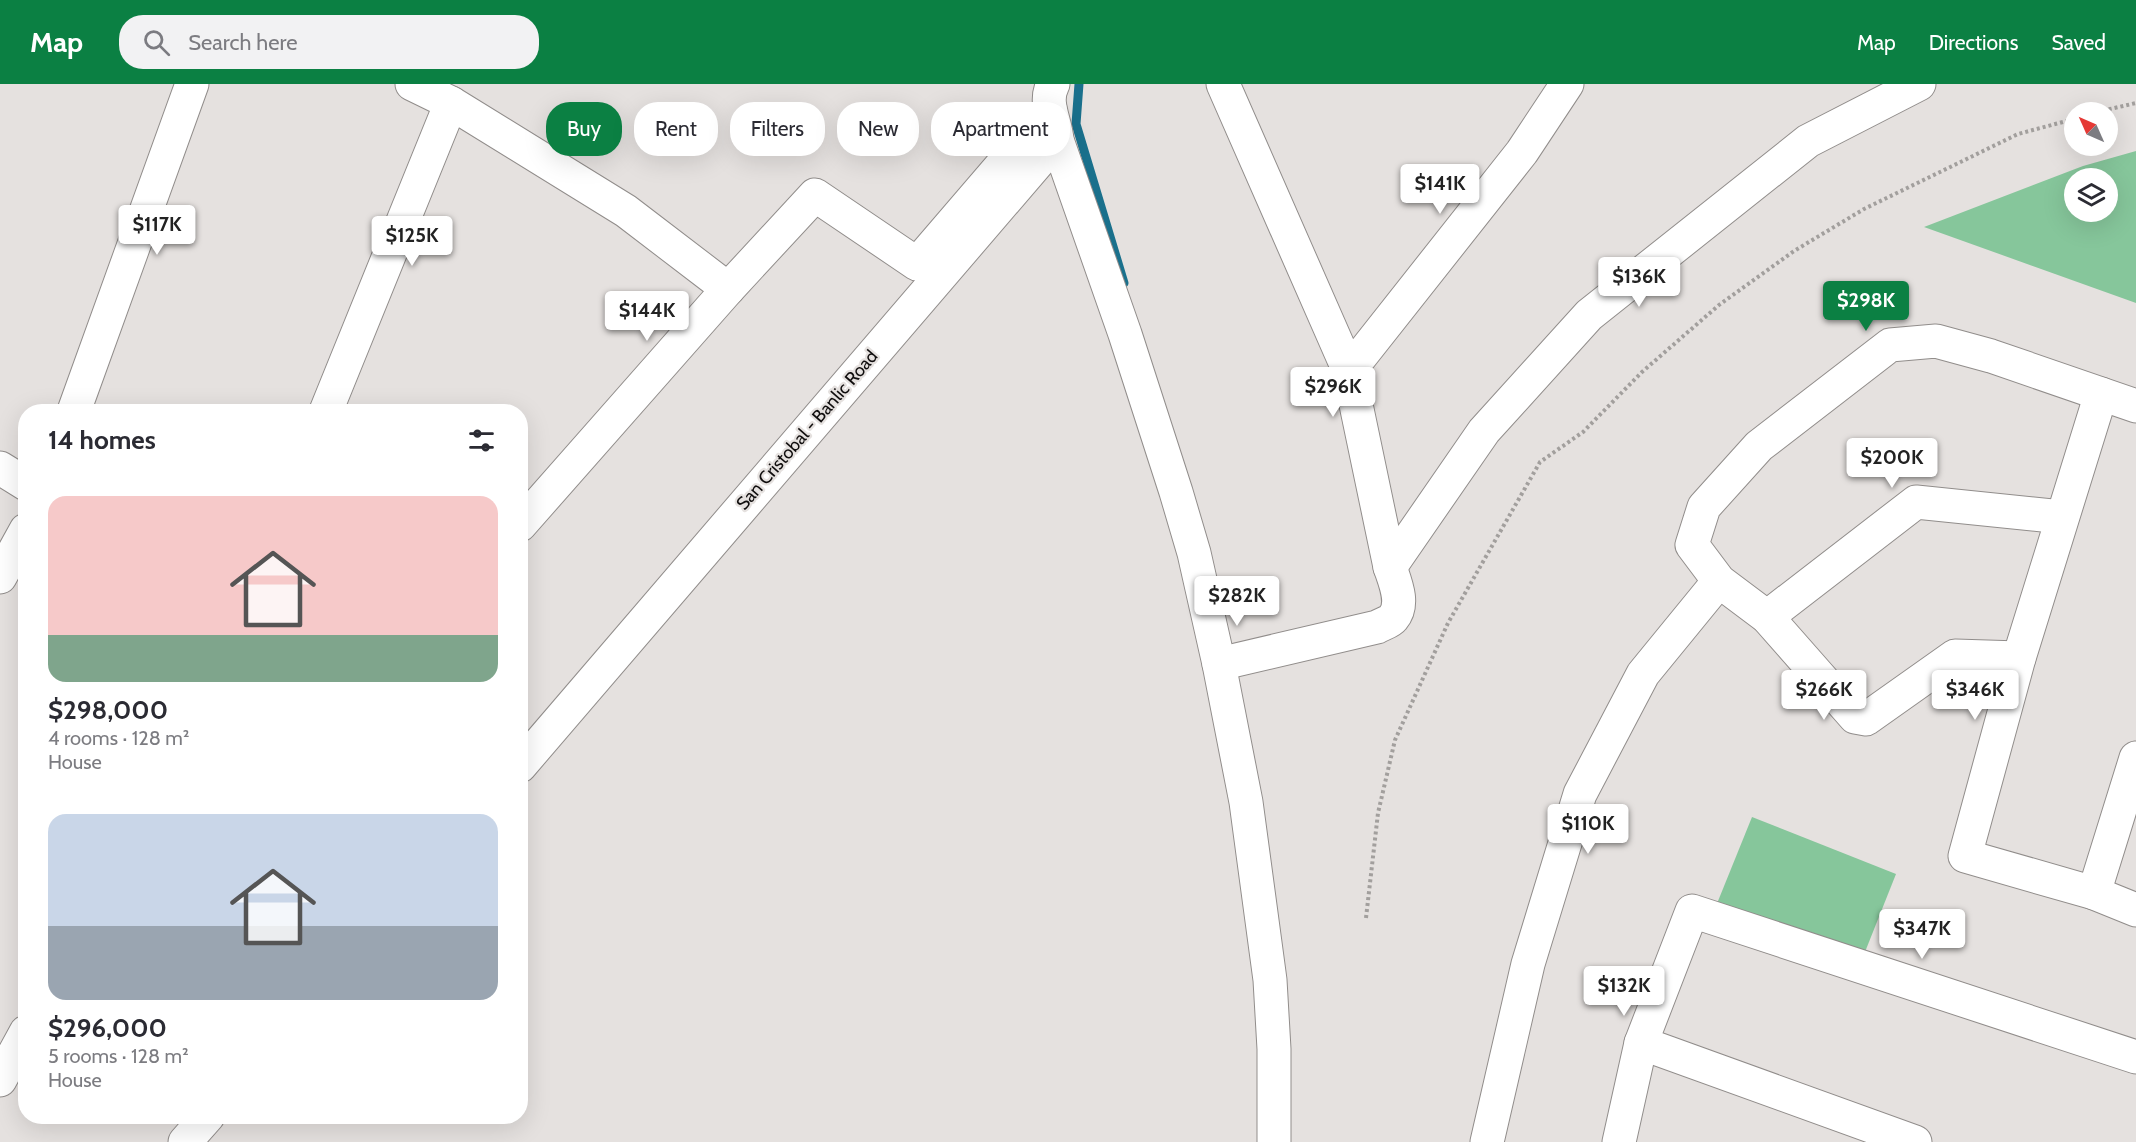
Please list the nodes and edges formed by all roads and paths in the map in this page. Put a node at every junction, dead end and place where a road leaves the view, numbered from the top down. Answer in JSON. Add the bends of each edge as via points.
{"nodes":[{"id":1,"x":192,"y":84,"type":"edge"},
{"id":2,"x":412,"y":84,"type":"edge"},
{"id":3,"x":1223,"y":84,"type":"edge"},
{"id":4,"x":1567,"y":84,"type":"edge"},
{"id":5,"x":1919,"y":84,"type":"edge"},
{"id":6,"x":452,"y":103,"type":"junction"},
{"id":7,"x":2136,"y":103,"type":"edge"},
{"id":8,"x":2118,"y":107,"type":"edge"},
{"id":9,"x":2064,"y":121,"type":"edge"},
{"id":10,"x":1013,"y":156,"type":"edge"},
{"id":11,"x":1016,"y":156,"type":"edge"},
{"id":12,"x":1068,"y":156,"type":"edge"},
{"id":13,"x":728,"y":289,"type":"junction"},
{"id":14,"x":1349,"y":371,"type":"junction"},
{"id":15,"x":2101,"y":394,"type":"junction"},
{"id":16,"x":77,"y":404,"type":"edge"},
{"id":17,"x":329,"y":404,"type":"edge"},
{"id":18,"x":2136,"y":406,"type":"edge"},
{"id":19,"x":0,"y":468,"type":"edge"},
{"id":20,"x":18,"y":479,"type":"edge"},
{"id":21,"x":528,"y":516,"type":"edge"},
{"id":22,"x":2062,"y":518,"type":"junction"},
{"id":23,"x":18,"y":544,"type":"edge"},
{"id":24,"x":1390,"y":567,"type":"junction"},
{"id":25,"x":0,"y":577,"type":"edge"},
{"id":26,"x":1719,"y":581,"type":"junction"},
{"id":27,"x":1767,"y":617,"type":"junction"},
{"id":28,"x":2019,"y":658,"type":"junction"},
{"id":29,"x":1219,"y":664,"type":"junction"},
{"id":30,"x":528,"y":756,"type":"edge"},
{"id":31,"x":2136,"y":758,"type":"edge"},
{"id":32,"x":2094,"y":893,"type":"junction"},
{"id":33,"x":2136,"y":910,"type":"edge"},
{"id":34,"x":1366,"y":918,"type":"dead end"},
{"id":35,"x":1641,"y":1043,"type":"junction"},
{"id":36,"x":18,"y":1047,"type":"edge"},
{"id":37,"x":2136,"y":1057,"type":"edge"},
{"id":38,"x":0,"y":1080,"type":"edge"},
{"id":39,"x":201,"y":1124,"type":"edge"},
{"id":40,"x":185,"y":1142,"type":"edge"},
{"id":41,"x":1274,"y":1142,"type":"edge"},
{"id":42,"x":1487,"y":1142,"type":"edge"},
{"id":43,"x":1619,"y":1142,"type":"edge"},
{"id":44,"x":1916,"y":1142,"type":"edge"}],
"edges":[{"from":1,"to":16,"type":"street"},
{"from":2,"to":6,"type":"street"},
{"from":3,"to":14,"type":"street"},
{"from":4,"to":14,"type":"street","via":[[1522,152]]},
{"from":5,"to":24,"type":"street","via":[[1808,141],[1589,315],[1484,431]]},
{"from":6,"to":13,"type":"street","via":[[626,211]]},
{"from":6,"to":17,"type":"street"},
{"from":7,"to":8,"type":"path"},
{"from":9,"to":34,"type":"path","via":[[2018,134],[1864,209],[1794,251],[1719,305],[1642,372],[1583,432],[1540,462],[1448,623],[1395,740],[1378,813]]},
{"from":10,"to":13,"type":"street","via":[[917,264],[814,195]]},
{"from":11,"to":30,"type":"street","name":"San Cristobal - Banlic Road"},
{"from":12,"to":29,"type":"street","via":[[1176,492]]},
{"from":13,"to":21,"type":"street"},
{"from":14,"to":24,"type":"street"},
{"from":15,"to":18,"type":"street"},
{"from":15,"to":22,"type":"street"},
{"from":15,"to":26,"type":"street","via":[[1936,341],[1890,345],[1759,446],[1704,507],[1692,545]]},
{"from":19,"to":20,"type":"street"},
{"from":22,"to":27,"type":"street","via":[[1916,502]]},
{"from":22,"to":28,"type":"street"},
{"from":23,"to":25,"type":"street"},
{"from":24,"to":29,"type":"street","via":[[1399,608],[1393,619],[1377,627]]},
{"from":26,"to":27,"type":"street"},
{"from":26,"to":42,"type":"street","via":[[1643,674],[1580,794],[1528,964]]},
{"from":27,"to":28,"type":"street","via":[[1855,717],[1866,719],[1955,656]]},
{"from":28,"to":32,"type":"street","via":[[1965,856]]},
{"from":29,"to":41,"type":"street","via":[[1246,802],[1270,980]]},
{"from":31,"to":32,"type":"street"},
{"from":32,"to":33,"type":"street"},
{"from":35,"to":37,"type":"street","via":[[1692,911]]},
{"from":35,"to":43,"type":"street"},
{"from":35,"to":44,"type":"street"},
{"from":36,"to":38,"type":"street"},
{"from":39,"to":40,"type":"street"}]}
